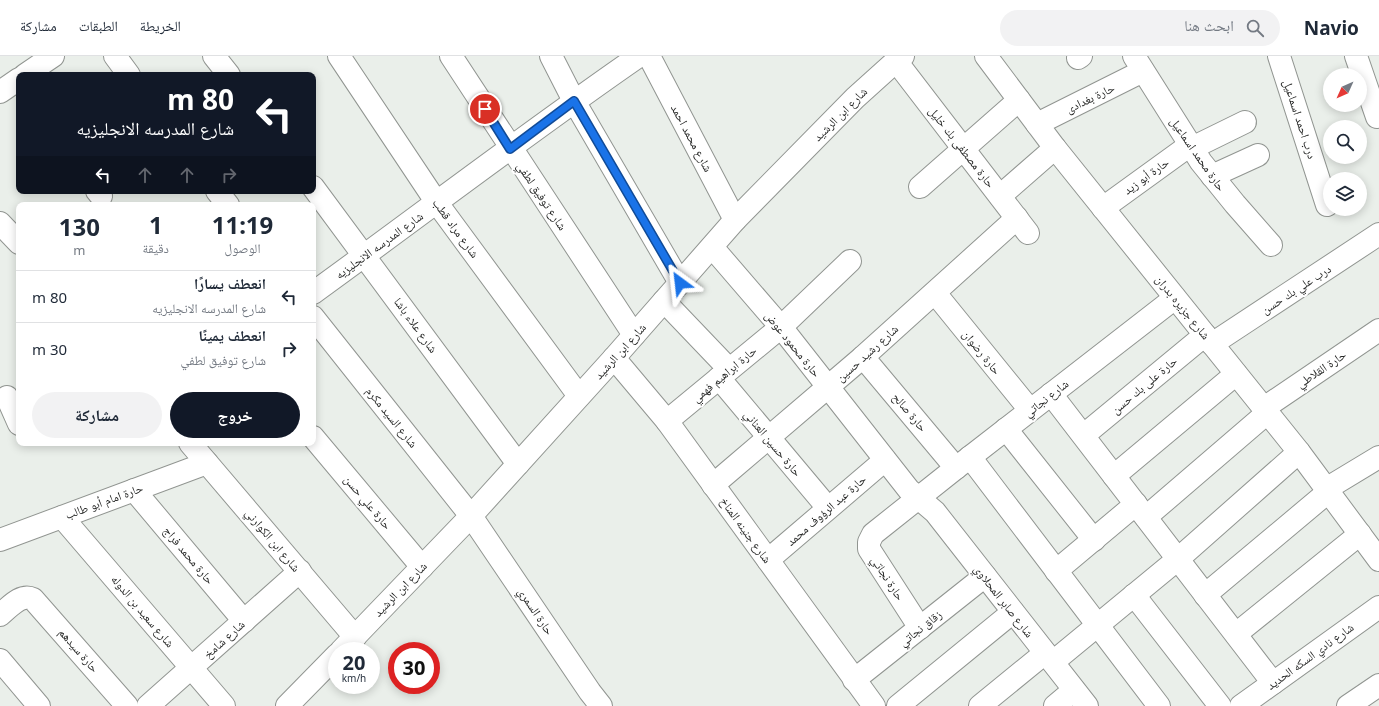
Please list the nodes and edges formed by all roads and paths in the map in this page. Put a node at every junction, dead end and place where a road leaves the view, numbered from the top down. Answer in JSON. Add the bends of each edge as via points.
{"nodes":[{"id":1,"x":53,"y":56,"type":"edge"},
{"id":2,"x":115,"y":56,"type":"edge"},
{"id":3,"x":214,"y":56,"type":"edge"},
{"id":4,"x":339,"y":56,"type":"edge"},
{"id":5,"x":451,"y":56,"type":"edge"},
{"id":6,"x":551,"y":56,"type":"edge"},
{"id":7,"x":639,"y":56,"type":"edge"},
{"id":8,"x":649,"y":56,"type":"edge"},
{"id":9,"x":986,"y":56,"type":"edge"},
{"id":10,"x":1279,"y":56,"type":"edge"},
{"id":11,"x":1356,"y":56,"type":"edge"},
{"id":12,"x":900,"y":58,"type":"edge"},
{"id":13,"x":1138,"y":64,"type":"edge"},
{"id":14,"x":29,"y":72,"type":"edge"},
{"id":15,"x":127,"y":72,"type":"edge"},
{"id":16,"x":227,"y":72,"type":"edge"},
{"id":17,"x":16,"y":81,"type":"edge"},
{"id":18,"x":0,"y":92,"type":"edge"},
{"id":19,"x":1019,"y":100,"type":"junction"},
{"id":20,"x":574,"y":101,"type":"junction"},
{"id":21,"x":1377,"y":117,"type":"dead end"},
{"id":22,"x":1245,"y":122,"type":"dead end"},
{"id":23,"x":1037,"y":124,"type":"junction"},
{"id":24,"x":1191,"y":146,"type":"junction"},
{"id":25,"x":1055,"y":148,"type":"junction"},
{"id":26,"x":510,"y":149,"type":"junction"},
{"id":27,"x":964,"y":149,"type":"junction"},
{"id":28,"x":1258,"y":154,"type":"dead end"},
{"id":29,"x":1212,"y":176,"type":"junction"},
{"id":30,"x":920,"y":187,"type":"dead end"},
{"id":31,"x":316,"y":191,"type":"edge"},
{"id":32,"x":1323,"y":193,"type":"edge"},
{"id":33,"x":219,"y":194,"type":"edge"},
{"id":34,"x":1000,"y":196,"type":"junction"},
{"id":35,"x":226,"y":202,"type":"edge"},
{"id":36,"x":437,"y":203,"type":"junction"},
{"id":37,"x":1103,"y":208,"type":"junction"},
{"id":38,"x":735,"y":220,"type":"junction"},
{"id":39,"x":0,"y":223,"type":"edge"},
{"id":40,"x":1023,"y":225,"type":"joint"},
{"id":41,"x":1379,"y":234,"type":"edge"},
{"id":42,"x":16,"y":240,"type":"edge"},
{"id":43,"x":1271,"y":245,"type":"dead end"},
{"id":44,"x":712,"y":247,"type":"junction"},
{"id":45,"x":365,"y":256,"type":"junction"},
{"id":46,"x":850,"y":261,"type":"dead end"},
{"id":47,"x":680,"y":283,"type":"junction"},
{"id":48,"x":316,"y":291,"type":"edge"},
{"id":49,"x":935,"y":293,"type":"junction"},
{"id":50,"x":1175,"y":298,"type":"junction"},
{"id":51,"x":664,"y":301,"type":"junction"},
{"id":52,"x":316,"y":321,"type":"edge"},
{"id":53,"x":781,"y":327,"type":"junction"},
{"id":54,"x":1379,"y":330,"type":"edge"},
{"id":55,"x":634,"y":335,"type":"junction"},
{"id":56,"x":1208,"y":339,"type":"junction"},
{"id":57,"x":863,"y":357,"type":"junction"},
{"id":58,"x":614,"y":358,"type":"junction"},
{"id":59,"x":724,"y":374,"type":"junction"},
{"id":60,"x":1236,"y":374,"type":"junction"},
{"id":61,"x":828,"y":388,"type":"junction"},
{"id":62,"x":1052,"y":394,"type":"junction"},
{"id":63,"x":8,"y":396,"type":"edge"},
{"id":64,"x":579,"y":396,"type":"junction"},
{"id":65,"x":1030,"y":410,"type":"junction"},
{"id":66,"x":1266,"y":410,"type":"junction"},
{"id":67,"x":16,"y":416,"type":"edge"},
{"id":68,"x":667,"y":421,"type":"junction"},
{"id":69,"x":1006,"y":429,"type":"junction"},
{"id":70,"x":1084,"y":435,"type":"junction"},
{"id":71,"x":769,"y":438,"type":"junction"},
{"id":72,"x":316,"y":441,"type":"edge"},
{"id":73,"x":193,"y":446,"type":"edge"},
{"id":74,"x":1299,"y":452,"type":"junction"},
{"id":75,"x":1379,"y":457,"type":"edge"},
{"id":76,"x":885,"y":460,"type":"junction"},
{"id":77,"x":963,"y":462,"type":"junction"},
{"id":78,"x":207,"y":463,"type":"junction"},
{"id":79,"x":518,"y":464,"type":"junction"},
{"id":80,"x":1114,"y":476,"type":"junction"},
{"id":81,"x":713,"y":485,"type":"junction"},
{"id":82,"x":134,"y":490,"type":"junction"},
{"id":83,"x":1327,"y":491,"type":"junction"},
{"id":84,"x":918,"y":499,"type":"junction"},
{"id":85,"x":828,"y":508,"type":"junction"},
{"id":86,"x":1141,"y":511,"type":"junction"},
{"id":87,"x":472,"y":516,"type":"junction"},
{"id":88,"x":62,"y":517,"type":"junction"},
{"id":89,"x":0,"y":540,"type":"edge"},
{"id":90,"x":1094,"y":540,"type":"junction"},
{"id":91,"x":1372,"y":545,"type":"edge"},
{"id":92,"x":1178,"y":559,"type":"junction"},
{"id":93,"x":768,"y":560,"type":"junction"},
{"id":94,"x":422,"y":567,"type":"junction"},
{"id":95,"x":1056,"y":571,"type":"junction"},
{"id":96,"x":300,"y":572,"type":"junction"},
{"id":97,"x":985,"y":576,"type":"junction"},
{"id":98,"x":1134,"y":595,"type":"junction"},
{"id":99,"x":1205,"y":595,"type":"junction"},
{"id":100,"x":1379,"y":607,"type":"edge"},
{"id":101,"x":1013,"y":612,"type":"junction"},
{"id":102,"x":0,"y":615,"type":"edge"},
{"id":103,"x":244,"y":621,"type":"junction"},
{"id":104,"x":1097,"y":626,"type":"junction"},
{"id":105,"x":920,"y":628,"type":"junction"},
{"id":106,"x":1236,"y":634,"type":"junction"},
{"id":107,"x":347,"y":642,"type":"edge"},
{"id":108,"x":350,"y":642,"type":"edge"},
{"id":109,"x":1049,"y":658,"type":"junction"},
{"id":110,"x":0,"y":660,"type":"edge"},
{"id":111,"x":328,"y":664,"type":"edge"},
{"id":112,"x":191,"y":668,"type":"junction"},
{"id":113,"x":854,"y":680,"type":"junction"},
{"id":114,"x":1273,"y":683,"type":"junction"},
{"id":115,"x":1379,"y":685,"type":"edge"},
{"id":116,"x":1081,"y":698,"type":"edge"},
{"id":117,"x":39,"y":706,"type":"edge"},
{"id":118,"x":127,"y":706,"type":"edge"},
{"id":119,"x":148,"y":706,"type":"edge"},
{"id":120,"x":224,"y":706,"type":"edge"},
{"id":121,"x":288,"y":706,"type":"edge"},
{"id":122,"x":601,"y":706,"type":"edge"},
{"id":123,"x":874,"y":706,"type":"edge"},
{"id":124,"x":898,"y":706,"type":"edge"},
{"id":125,"x":980,"y":706,"type":"edge"},
{"id":126,"x":1055,"y":706,"type":"edge"},
{"id":127,"x":1159,"y":706,"type":"edge"},
{"id":128,"x":1220,"y":706,"type":"edge"},
{"id":129,"x":1241,"y":706,"type":"edge"},
{"id":130,"x":1348,"y":706,"type":"edge"}],
"edges":[{"from":1,"to":14,"type":"street"},
{"from":2,"to":15,"type":"street"},
{"from":3,"to":16,"type":"street"},
{"from":4,"to":36,"type":"street","name":"شارع مراد قطب"},
{"from":5,"to":26,"type":"street","name":"شارع توفيق لطفي"},
{"from":6,"to":20,"type":"street"},
{"from":7,"to":20,"type":"street","name":"شارع المدرسه الانجليزيه"},
{"from":8,"to":38,"type":"street","name":"شارع محمد احمد"},
{"from":9,"to":19,"type":"street","name":"شارع جزيره بدران"},
{"from":10,"to":32,"type":"street","name":"درب احمد اسماعيل"},
{"from":11,"to":21,"type":"street"},
{"from":12,"to":27,"type":"street","name":"حارة مصطفى بك خليل"},
{"from":12,"to":38,"type":"street","name":"شارع ابن الرشيد","via":[[855,98]]},
{"from":13,"to":23,"type":"street","name":"حارة بغدادى"},
{"from":13,"to":24,"type":"street","name":"حارة محمد اسماعيل"},
{"from":17,"to":18,"type":"street"},
{"from":19,"to":23,"type":"street","name":"شارع جزيره بدران"},
{"from":19,"to":27,"type":"street"},
{"from":20,"to":26,"type":"street","name":"شارع المدرسه الانجليزيه"},
{"from":20,"to":47,"type":"street"},
{"from":22,"to":24,"type":"street","name":"حارة أبو زيد"},
{"from":23,"to":25,"type":"street","name":"شارع جزيره بدران"},
{"from":24,"to":29,"type":"street","name":"حارة محمد اسماعيل"},
{"from":24,"to":37,"type":"street","name":"حارة أبو زيد"},
{"from":25,"to":34,"type":"street"},
{"from":25,"to":37,"type":"street","name":"شارع جزيره بدران"},
{"from":26,"to":36,"type":"street","name":"شارع المدرسه الانجليزيه"},
{"from":26,"to":55,"type":"street","name":"شارع توفيق لطفي"},
{"from":27,"to":30,"type":"street"},
{"from":27,"to":34,"type":"street","name":"حارة مصطفى بك خليل"},
{"from":28,"to":29,"type":"street"},
{"from":29,"to":43,"type":"street","name":"حارة محمد اسماعيل"},
{"from":31,"to":45,"type":"street","name":"شارع علاء باشا"},
{"from":33,"to":35,"type":"street"},
{"from":34,"to":40,"type":"street","name":"حارة مصطفى بك خليل"},
{"from":36,"to":45,"type":"street","name":"شارع المدرسه الانجليزيه"},
{"from":36,"to":64,"type":"street","name":"شارع مراد قطب"},
{"from":37,"to":50,"type":"street","name":"شارع جزيره بدران"},
{"from":38,"to":44,"type":"street","name":"شارع ابن الرشيد"},
{"from":39,"to":42,"type":"street"},
{"from":40,"to":49,"type":"street","name":"شارع رشيد حسين"},
{"from":41,"to":56,"type":"street","name":"درب علي بك حسن"},
{"from":44,"to":47,"type":"street","name":"شارع ابن الرشيد"},
{"from":44,"to":53,"type":"street","name":"حارة محمود عوض"},
{"from":45,"to":48,"type":"street","name":"شارع المدرسه الانجليزيه"},
{"from":45,"to":79,"type":"street","name":"شارع علاء باشا"},
{"from":46,"to":53,"type":"street","name":"حارة ابراهيم فهمي"},
{"from":47,"to":51,"type":"street","name":"شارع ابن الرشيد"},
{"from":49,"to":57,"type":"street","name":"شارع رشيد حسين"},
{"from":49,"to":65,"type":"street","name":"حارة رضوان"},
{"from":50,"to":56,"type":"street","name":"شارع جزيره بدران"},
{"from":50,"to":62,"type":"street","name":"شارع نجاتي"},
{"from":51,"to":55,"type":"street","name":"شارع ابن الرشيد"},
{"from":51,"to":59,"type":"street","name":"حارة حسين العناني"},
{"from":52,"to":87,"type":"street","name":"شارع السيد مكرم"},
{"from":53,"to":59,"type":"street","name":"حارة ابراهيم فهمي"},
{"from":53,"to":61,"type":"street","name":"حارة محمود عوض"},
{"from":54,"to":66,"type":"street","name":"حارة القلاطي"},
{"from":55,"to":58,"type":"street","name":"شارع ابن الرشيد"},
{"from":56,"to":60,"type":"street","name":"شارع جزيره بدران"},
{"from":56,"to":70,"type":"street","name":"حارة على بك حسن"},
{"from":57,"to":61,"type":"street","name":"شارع رشيد حسين"},
{"from":57,"to":77,"type":"street","name":"حارة صالح"},
{"from":58,"to":64,"type":"street","name":"شارع ابن الرشيد"},
{"from":58,"to":68,"type":"street","name":"شارع جنينه المناخ"},
{"from":59,"to":68,"type":"street","name":"حارة ابراهيم فهمي"},
{"from":59,"to":71,"type":"street","name":"حارة حسين العناني"},
{"from":60,"to":66,"type":"street","name":"شارع جزيره بدران"},
{"from":60,"to":80,"type":"street"},
{"from":61,"to":71,"type":"street","name":"شارع رشيد حسين"},
{"from":61,"to":76,"type":"street","name":"حارة محمود عوض"},
{"from":62,"to":65,"type":"street","name":"شارع نجاتي"},
{"from":62,"to":70,"type":"street"},
{"from":63,"to":67,"type":"street"},
{"from":64,"to":79,"type":"street","name":"شارع ابن الرشيد"},
{"from":65,"to":69,"type":"street","name":"شارع نجاتي"},
{"from":66,"to":74,"type":"street","name":"شارع جزيره بدران"},
{"from":66,"to":86,"type":"street","name":"حارة القلاطي"},
{"from":68,"to":81,"type":"street","name":"شارع جنينه المناخ"},
{"from":69,"to":77,"type":"street","name":"شارع نجاتي"},
{"from":69,"to":90,"type":"street"},
{"from":70,"to":80,"type":"street"},
{"from":71,"to":81,"type":"street","name":"شارع رشيد حسين"},
{"from":71,"to":85,"type":"street","name":"حارة حسين العناني"},
{"from":72,"to":94,"type":"street","name":"حارة علي حسن"},
{"from":73,"to":78,"type":"street","name":"شارع ابن الكوارني"},
{"from":74,"to":83,"type":"street","name":"شارع جزيره بدران"},
{"from":74,"to":92,"type":"street"},
{"from":75,"to":83,"type":"street"},
{"from":76,"to":84,"type":"street","name":"حارة محمود عوض"},
{"from":76,"to":85,"type":"street","name":"حارة عبد الرؤوف محمد"},
{"from":77,"to":84,"type":"street","name":"شارع نجاتي"},
{"from":77,"to":95,"type":"street","name":"حارة صالح"},
{"from":78,"to":82,"type":"street","name":"حارة امام أبو طالب"},
{"from":78,"to":96,"type":"street","name":"شارع ابن الكوارني"},
{"from":79,"to":87,"type":"street","name":"شارع ابن الرشيد"},
{"from":80,"to":86,"type":"street"},
{"from":81,"to":93,"type":"street","name":"شارع جنينه المناخ"},
{"from":82,"to":88,"type":"street","name":"حارة امام أبو طالب"},
{"from":82,"to":103,"type":"street","name":"حارة محمد فراج"},
{"from":83,"to":91,"type":"street","name":"شارع جزيره بدران"},
{"from":83,"to":99,"type":"street"},
{"from":84,"to":97,"type":"street","name":"شارع صابر المحلاوي","via":[[935,512]]},
{"from":84,"to":105,"type":"street","name":"حارة نجاتي","via":[[873,534],[869,549]]},
{"from":85,"to":93,"type":"street","name":"حارة عبد الرؤوف محمد"},
{"from":86,"to":90,"type":"street","name":"حارة القلاطي"},
{"from":86,"to":92,"type":"street"},
{"from":87,"to":94,"type":"street","name":"شارع ابن الرشيد"},
{"from":87,"to":122,"type":"street","name":"حارة السمري"},
{"from":88,"to":89,"type":"street","name":"حارة امام أبو طالب"},
{"from":88,"to":112,"type":"street","name":"شارع سعيد بن الدوله"},
{"from":90,"to":95,"type":"street","name":"حارة القلاطي"},
{"from":91,"to":106,"type":"street"},
{"from":92,"to":98,"type":"street"},
{"from":92,"to":99,"type":"street"},
{"from":93,"to":113,"type":"street","name":"شارع جنينه المناخ"},
{"from":94,"to":108,"type":"street","name":"شارع ابن الرشيد"},
{"from":95,"to":104,"type":"street","name":"حارة صالح"},
{"from":96,"to":103,"type":"street","name":"شارع شامخ"},
{"from":96,"to":107,"type":"street","name":"شارع ابن الكوارني"},
{"from":97,"to":101,"type":"street","name":"شارع صابر المحلاوي"},
{"from":97,"to":105,"type":"street","name":"زقاق نجاتي"},
{"from":98,"to":104,"type":"street"},
{"from":98,"to":128,"type":"street"},
{"from":99,"to":106,"type":"street"},
{"from":100,"to":114,"type":"street","name":"شارع نادي السكه الحديد"},
{"from":101,"to":109,"type":"street","name":"شارع صابر المحلاوي"},
{"from":101,"to":124,"type":"street"},
{"from":102,"to":118,"type":"street","name":"حارة سيدهم","via":[[20,598],[30,597],[37,601]]},
{"from":103,"to":112,"type":"street","name":"شارع شامخ"},
{"from":104,"to":109,"type":"street"},
{"from":104,"to":127,"type":"street","name":"حارة صالح"},
{"from":105,"to":113,"type":"street","name":"زقاق نجاتي"},
{"from":106,"to":114,"type":"street"},
{"from":109,"to":116,"type":"street","name":"شارع صابر المحلاوي"},
{"from":109,"to":125,"type":"street"},
{"from":110,"to":117,"type":"street"},
{"from":111,"to":121,"type":"street"},
{"from":112,"to":119,"type":"street","name":"شارع شامخ"},
{"from":112,"to":120,"type":"street","name":"شارع سعيد بن الدوله"},
{"from":113,"to":123,"type":"street","name":"شارع جنينه المناخ"},
{"from":114,"to":129,"type":"street","name":"شارع نادي السكه الحديد"},
{"from":115,"to":130,"type":"street"},
{"from":116,"to":126,"type":"street"}]}
